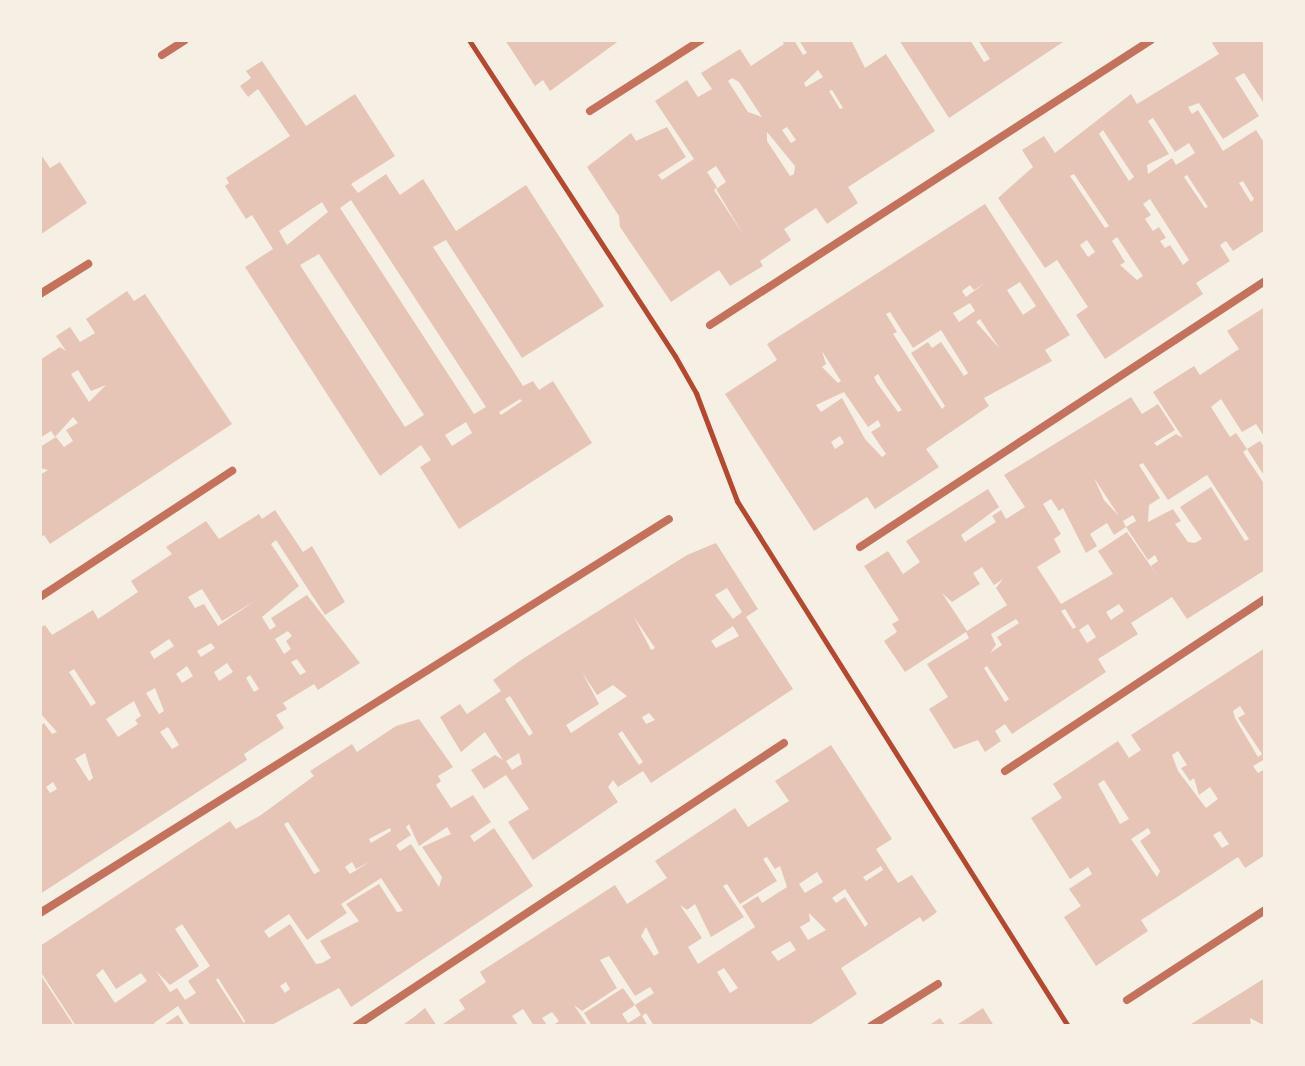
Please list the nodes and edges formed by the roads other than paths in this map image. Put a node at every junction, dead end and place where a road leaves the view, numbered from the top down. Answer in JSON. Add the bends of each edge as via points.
{"nodes":[{"id":1,"x":185,"y":40,"type":"edge"},
{"id":2,"x":701,"y":40,"type":"edge"},
{"id":3,"x":1151,"y":40,"type":"edge"},
{"id":4,"x":162,"y":55,"type":"dead end"},
{"id":5,"x":590,"y":111,"type":"dead end"},
{"id":6,"x":88,"y":264,"type":"dead end"},
{"id":7,"x":1265,"y":281,"type":"edge"},
{"id":8,"x":40,"y":294,"type":"edge"},
{"id":9,"x":710,"y":325,"type":"dead end"},
{"id":10,"x":232,"y":471,"type":"dead end"},
{"id":11,"x":669,"y":519,"type":"dead end"},
{"id":12,"x":860,"y":547,"type":"dead end"},
{"id":13,"x":40,"y":597,"type":"edge"},
{"id":14,"x":1265,"y":599,"type":"edge"},
{"id":15,"x":784,"y":743,"type":"dead end"},
{"id":16,"x":1005,"y":771,"type":"dead end"},
{"id":17,"x":1265,"y":910,"type":"edge"},
{"id":18,"x":40,"y":913,"type":"edge"},
{"id":19,"x":938,"y":984,"type":"dead end"},
{"id":20,"x":1127,"y":1000,"type":"dead end"},
{"id":21,"x":356,"y":1026,"type":"edge"},
{"id":22,"x":871,"y":1026,"type":"edge"}],
"edges":[{"from":1,"to":4,"type":"street"},
{"from":2,"to":5,"type":"street"},
{"from":3,"to":9,"type":"street"},
{"from":6,"to":8,"type":"street"},
{"from":7,"to":12,"type":"street"},
{"from":10,"to":13,"type":"street"},
{"from":11,"to":18,"type":"street"},
{"from":14,"to":16,"type":"street"},
{"from":15,"to":21,"type":"street"},
{"from":17,"to":20,"type":"street"},
{"from":19,"to":22,"type":"street"}]}
